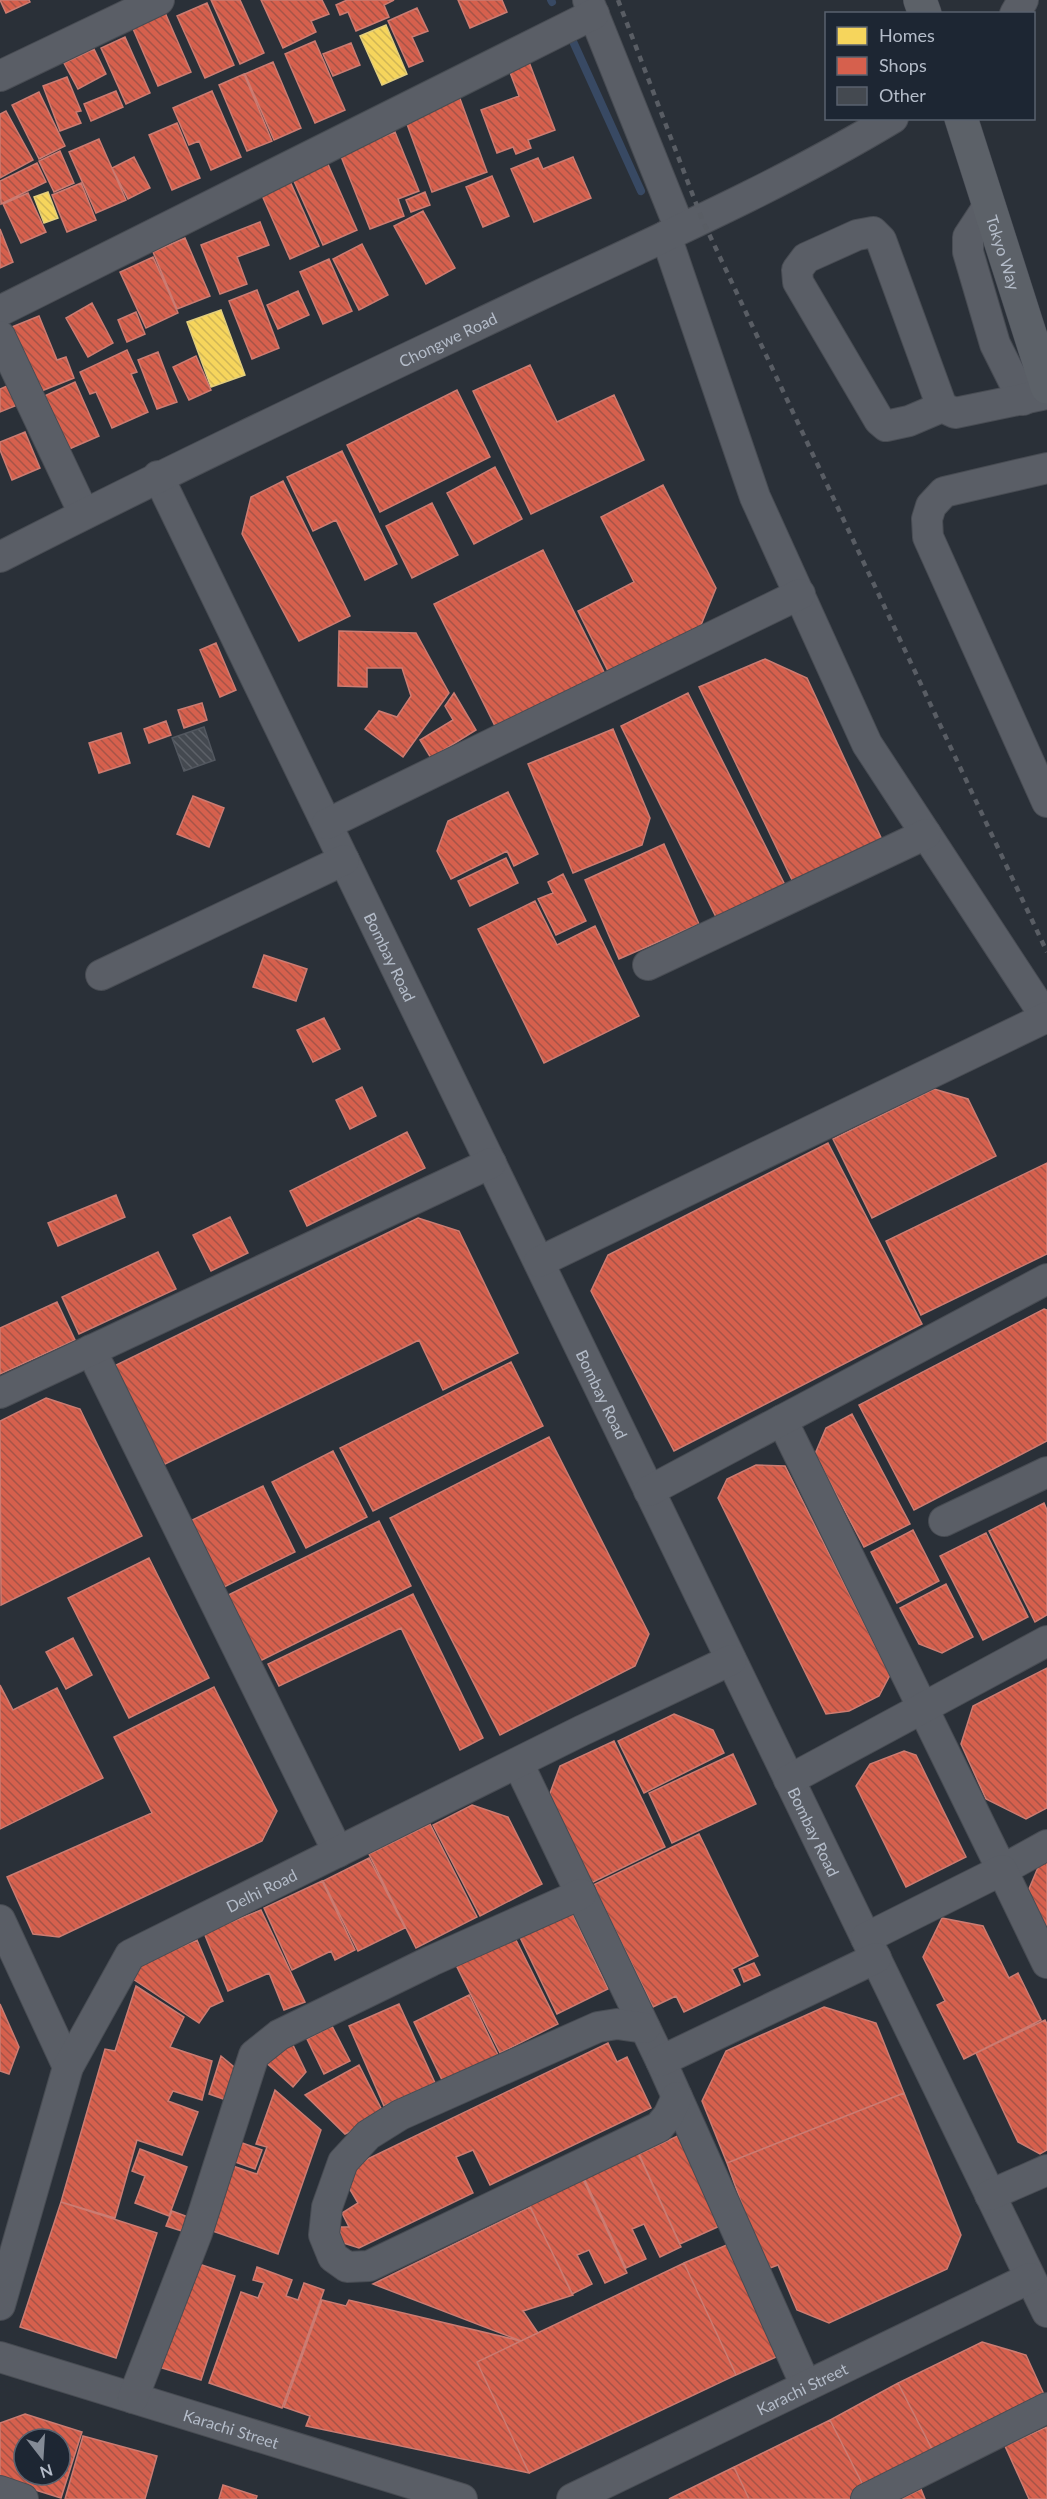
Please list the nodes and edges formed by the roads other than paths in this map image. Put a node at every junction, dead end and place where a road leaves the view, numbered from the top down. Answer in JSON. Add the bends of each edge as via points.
{"nodes":[{"id":1,"x":159,"y":0,"type":"edge"},
{"id":2,"x":591,"y":7,"type":"edge"},
{"id":3,"x":0,"y":76,"type":"edge"},
{"id":4,"x":890,"y":120,"type":"edge"},
{"id":5,"x":962,"y":120,"type":"edge"},
{"id":6,"x":673,"y":232,"type":"junction"},
{"id":7,"x":0,"y":311,"type":"edge"},
{"id":8,"x":0,"y":336,"type":"edge"},
{"id":9,"x":1039,"y":394,"type":"edge"},
{"id":10,"x":942,"y":407,"type":"junction"},
{"id":11,"x":1047,"y":468,"type":"edge"},
{"id":12,"x":158,"y":476,"type":"junction"},
{"id":13,"x":84,"y":514,"type":"junction"},
{"id":14,"x":0,"y":557,"type":"edge"},
{"id":15,"x":800,"y":594,"type":"junction"},
{"id":16,"x":1047,"y":802,"type":"edge"},
{"id":17,"x":327,"y":824,"type":"junction"},
{"id":18,"x":926,"y":834,"type":"junction"},
{"id":19,"x":344,"y":860,"type":"junction"},
{"id":20,"x":648,"y":965,"type":"dead end"},
{"id":21,"x":100,"y":975,"type":"dead end"},
{"id":22,"x":1047,"y":1018,"type":"edge"},
{"id":23,"x":491,"y":1163,"type":"junction"},
{"id":24,"x":539,"y":1262,"type":"junction"},
{"id":25,"x":1047,"y":1279,"type":"edge"},
{"id":26,"x":91,"y":1350,"type":"junction"},
{"id":27,"x":0,"y":1393,"type":"edge"},
{"id":28,"x":782,"y":1420,"type":"junction"},
{"id":29,"x":1047,"y":1472,"type":"edge"},
{"id":30,"x":650,"y":1491,"type":"junction"},
{"id":31,"x":944,"y":1521,"type":"dead end"},
{"id":32,"x":1047,"y":1641,"type":"edge"},
{"id":33,"x":731,"y":1660,"type":"junction"},
{"id":34,"x":924,"y":1708,"type":"junction"},
{"id":35,"x":518,"y":1763,"type":"junction"},
{"id":36,"x":789,"y":1780,"type":"junction"},
{"id":37,"x":1047,"y":1845,"type":"edge"},
{"id":38,"x":338,"y":1852,"type":"junction"},
{"id":39,"x":1002,"y":1870,"type":"junction"},
{"id":40,"x":581,"y":1894,"type":"junction"},
{"id":41,"x":0,"y":1920,"type":"edge"},
{"id":42,"x":871,"y":1948,"type":"junction"},
{"id":43,"x":1047,"y":1963,"type":"edge"},
{"id":44,"x":645,"y":2028,"type":"junction"},
{"id":45,"x":661,"y":2061,"type":"junction"},
{"id":46,"x":68,"y":2067,"type":"junction"},
{"id":47,"x":677,"y":2097,"type":"junction"},
{"id":48,"x":1047,"y":2170,"type":"edge"},
{"id":49,"x":990,"y":2194,"type":"junction"},
{"id":50,"x":1030,"y":2277,"type":"junction"},
{"id":51,"x":0,"y":2305,"type":"edge"},
{"id":52,"x":1047,"y":2312,"type":"edge"},
{"id":53,"x":0,"y":2357,"type":"edge"},
{"id":54,"x":806,"y":2386,"type":"junction"},
{"id":55,"x":134,"y":2398,"type":"junction"},
{"id":56,"x":1047,"y":2408,"type":"edge"},
{"id":57,"x":0,"y":2491,"type":"edge"},
{"id":58,"x":23,"y":2499,"type":"edge"},
{"id":59,"x":462,"y":2499,"type":"edge"},
{"id":60,"x":572,"y":2499,"type":"edge"},
{"id":61,"x":866,"y":2499,"type":"edge"}],
"edges":[{"from":1,"to":3,"type":"street"},
{"from":2,"to":6,"type":"street"},
{"from":2,"to":7,"type":"street"},
{"from":4,"to":6,"type":"street","name":"Chongwe Road"},
{"from":5,"to":9,"type":"main road","name":"Tokyo Way"},
{"from":6,"to":12,"type":"street","name":"Chongwe Road"},
{"from":6,"to":15,"type":"street","via":[[755,497]]},
{"from":8,"to":13,"type":"street"},
{"from":9,"to":10,"type":"street","via":[[955,413]]},
{"from":10,"to":10,"type":"street","via":[[880,240],[873,232],[806,258],[797,270],[798,282],[879,420],[886,426],[895,425]]},
{"from":11,"to":16,"type":"street","via":[[944,492],[931,506],[927,519],[928,537]]},
{"from":12,"to":13,"type":"street","name":"Chongwe Road"},
{"from":12,"to":17,"type":"street","name":"Bombay Road"},
{"from":13,"to":14,"type":"street","name":"Chongwe Road"},
{"from":15,"to":17,"type":"street"},
{"from":15,"to":18,"type":"street","via":[[867,744]]},
{"from":17,"to":19,"type":"street","name":"Bombay Road"},
{"from":18,"to":20,"type":"street"},
{"from":18,"to":22,"type":"street"},
{"from":19,"to":21,"type":"street"},
{"from":19,"to":23,"type":"street","name":"Bombay Road"},
{"from":22,"to":24,"type":"street"},
{"from":23,"to":24,"type":"street","name":"Bombay Road"},
{"from":23,"to":26,"type":"street"},
{"from":24,"to":30,"type":"street","name":"Bombay Road"},
{"from":25,"to":28,"type":"street"},
{"from":26,"to":27,"type":"street"},
{"from":26,"to":38,"type":"street"},
{"from":28,"to":30,"type":"street"},
{"from":28,"to":34,"type":"street"},
{"from":29,"to":31,"type":"street"},
{"from":30,"to":33,"type":"street","name":"Bombay Road"},
{"from":32,"to":34,"type":"street"},
{"from":33,"to":35,"type":"street","name":"Delhi Road"},
{"from":33,"to":36,"type":"street","name":"Bombay Road"},
{"from":34,"to":36,"type":"street"},
{"from":34,"to":39,"type":"street"},
{"from":35,"to":38,"type":"street","name":"Delhi Road"},
{"from":35,"to":40,"type":"street"},
{"from":36,"to":42,"type":"street","name":"Bombay Road"},
{"from":37,"to":39,"type":"street"},
{"from":38,"to":46,"type":"street","name":"Delhi Road","via":[[130,1955]]},
{"from":39,"to":42,"type":"street"},
{"from":39,"to":43,"type":"street"},
{"from":40,"to":44,"type":"street"},
{"from":40,"to":55,"type":"street","via":[[289,2030],[254,2055],[196,2233]]},
{"from":41,"to":46,"type":"street"},
{"from":42,"to":45,"type":"street"},
{"from":42,"to":49,"type":"street","name":"Bombay Road"},
{"from":44,"to":45,"type":"street"},
{"from":44,"to":47,"type":"street","via":[[617,2024],[598,2027],[400,2115],[368,2135],[343,2162],[327,2207],[324,2235],[333,2257],[347,2267],[369,2265],[659,2127]]},
{"from":45,"to":47,"type":"street"},
{"from":46,"to":51,"type":"street","name":"Delhi Road"},
{"from":47,"to":54,"type":"street"},
{"from":48,"to":49,"type":"street"},
{"from":49,"to":50,"type":"street","name":"Bombay Road"},
{"from":50,"to":52,"type":"street","name":"Bombay Road"},
{"from":50,"to":54,"type":"street","name":"Karachi Street"},
{"from":53,"to":55,"type":"street","name":"Karachi Street"},
{"from":54,"to":60,"type":"street","name":"Karachi Street"},
{"from":55,"to":59,"type":"street","name":"Karachi Street"},
{"from":56,"to":61,"type":"street"},
{"from":57,"to":58,"type":"street"}]}
